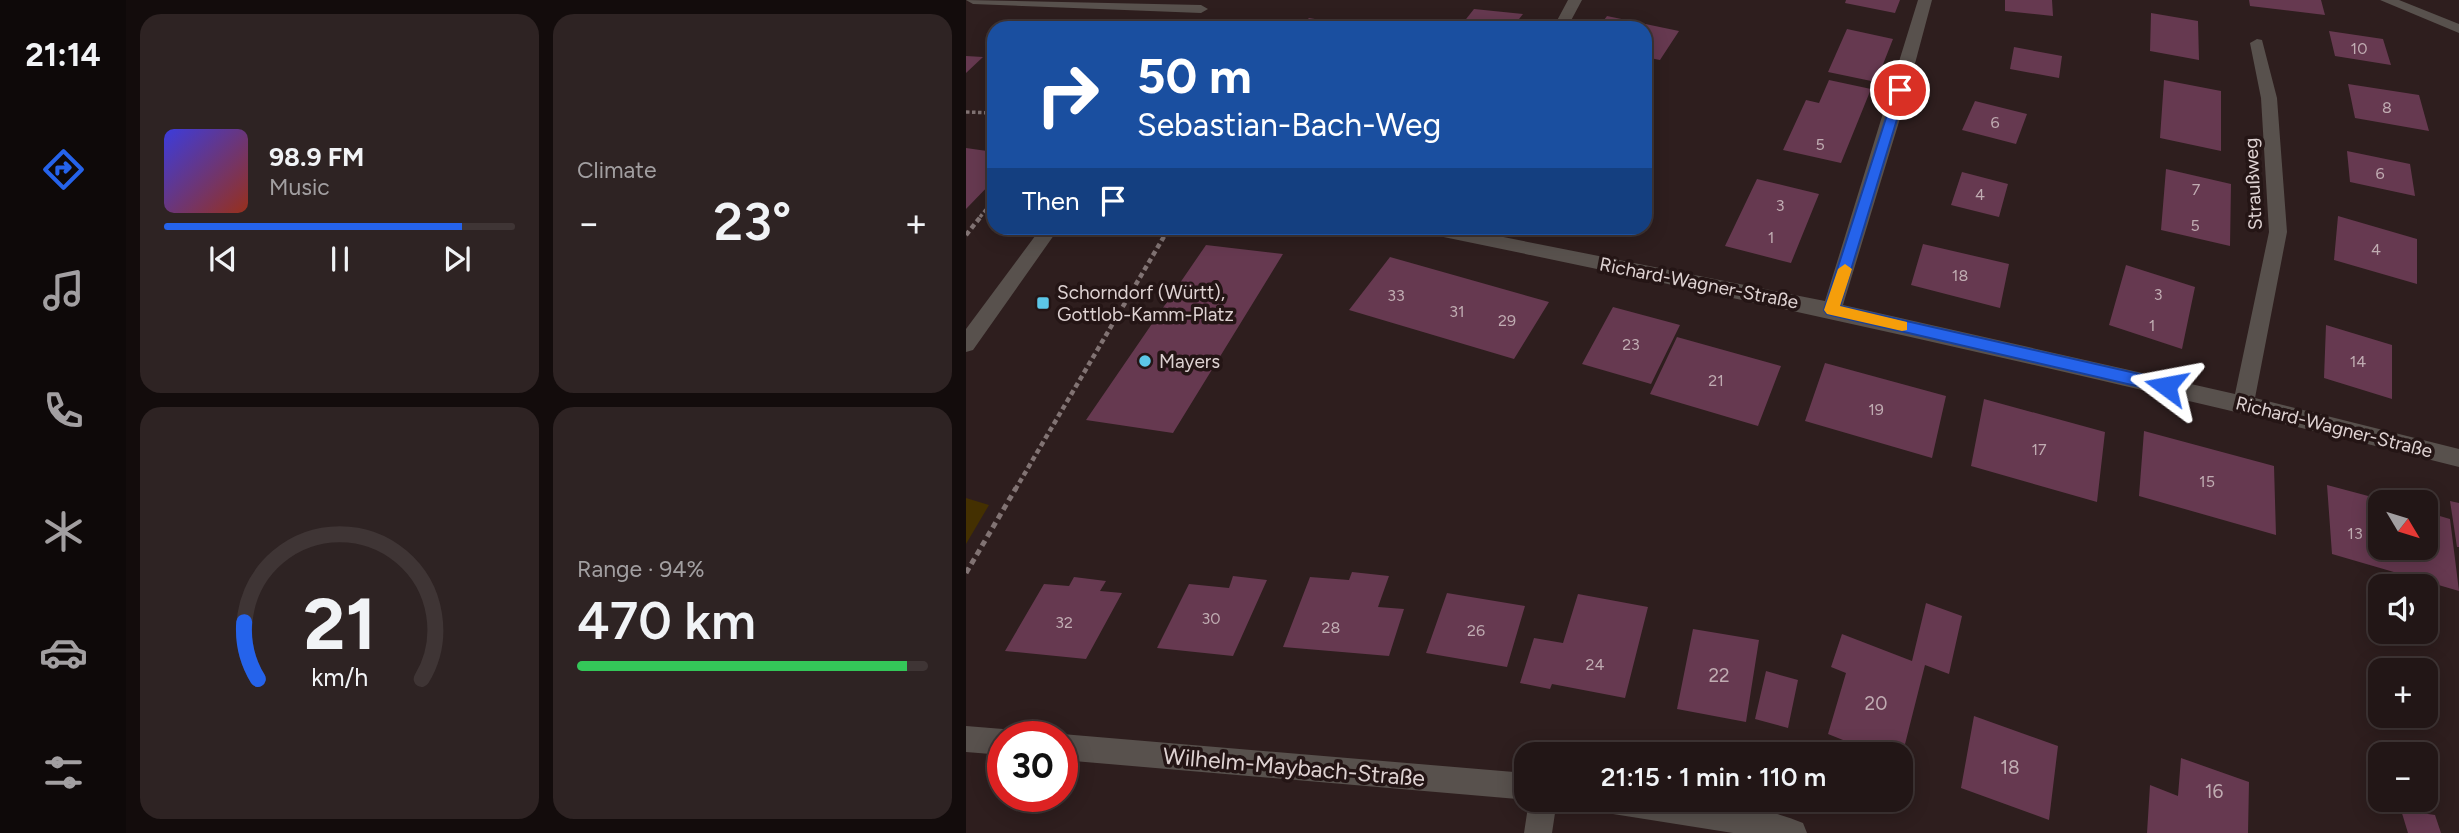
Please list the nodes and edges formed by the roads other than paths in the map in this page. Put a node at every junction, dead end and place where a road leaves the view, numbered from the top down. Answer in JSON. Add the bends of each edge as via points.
{"nodes":[{"id":1,"x":973,"y":0,"type":"edge"},
{"id":2,"x":1575,"y":0,"type":"edge"},
{"id":3,"x":1925,"y":0,"type":"edge"},
{"id":4,"x":2387,"y":0,"type":"edge"},
{"id":5,"x":1204,"y":4,"type":"edge"},
{"id":6,"x":1193,"y":21,"type":"edge"},
{"id":7,"x":1564,"y":21,"type":"edge"},
{"id":8,"x":2459,"y":29,"type":"edge"},
{"id":9,"x":2257,"y":43,"type":"dead end"},
{"id":10,"x":1045,"y":235,"type":"edge"},
{"id":11,"x":1463,"y":235,"type":"edge"},
{"id":12,"x":1832,"y":310,"type":"junction"},
{"id":13,"x":967,"y":340,"type":"edge"},
{"id":14,"x":2243,"y":404,"type":"junction"},
{"id":15,"x":2459,"y":458,"type":"edge"},
{"id":16,"x":966,"y":739,"type":"edge"},
{"id":17,"x":987,"y":741,"type":"edge"},
{"id":18,"x":1078,"y":748,"type":"edge"},
{"id":19,"x":1514,"y":786,"type":"edge"},
{"id":20,"x":1541,"y":812,"type":"edge"},
{"id":21,"x":1688,"y":812,"type":"edge"},
{"id":22,"x":1538,"y":833,"type":"edge"},
{"id":23,"x":1793,"y":833,"type":"edge"}],
"edges":[{"from":1,"to":5,"type":"street"},
{"from":2,"to":7,"type":"street"},
{"from":3,"to":12,"type":"street"},
{"from":4,"to":8,"type":"street"},
{"from":5,"to":6,"type":"street"},
{"from":9,"to":14,"type":"street","name":"Straußweg","via":[[2269,98],[2278,232]]},
{"from":10,"to":13,"type":"street"},
{"from":11,"to":12,"type":"street","name":"Richard-Wagner-Straße"},
{"from":12,"to":14,"type":"street","name":"Richard-Wagner-Straße"},
{"from":14,"to":15,"type":"street","name":"Richard-Wagner-Straße"},
{"from":16,"to":17,"type":"street"},
{"from":18,"to":19,"type":"street","name":"Wilhelm-Maybach-Straße"},
{"from":20,"to":22,"type":"street"},
{"from":21,"to":23,"type":"street","via":[[1776,826]]}]}
